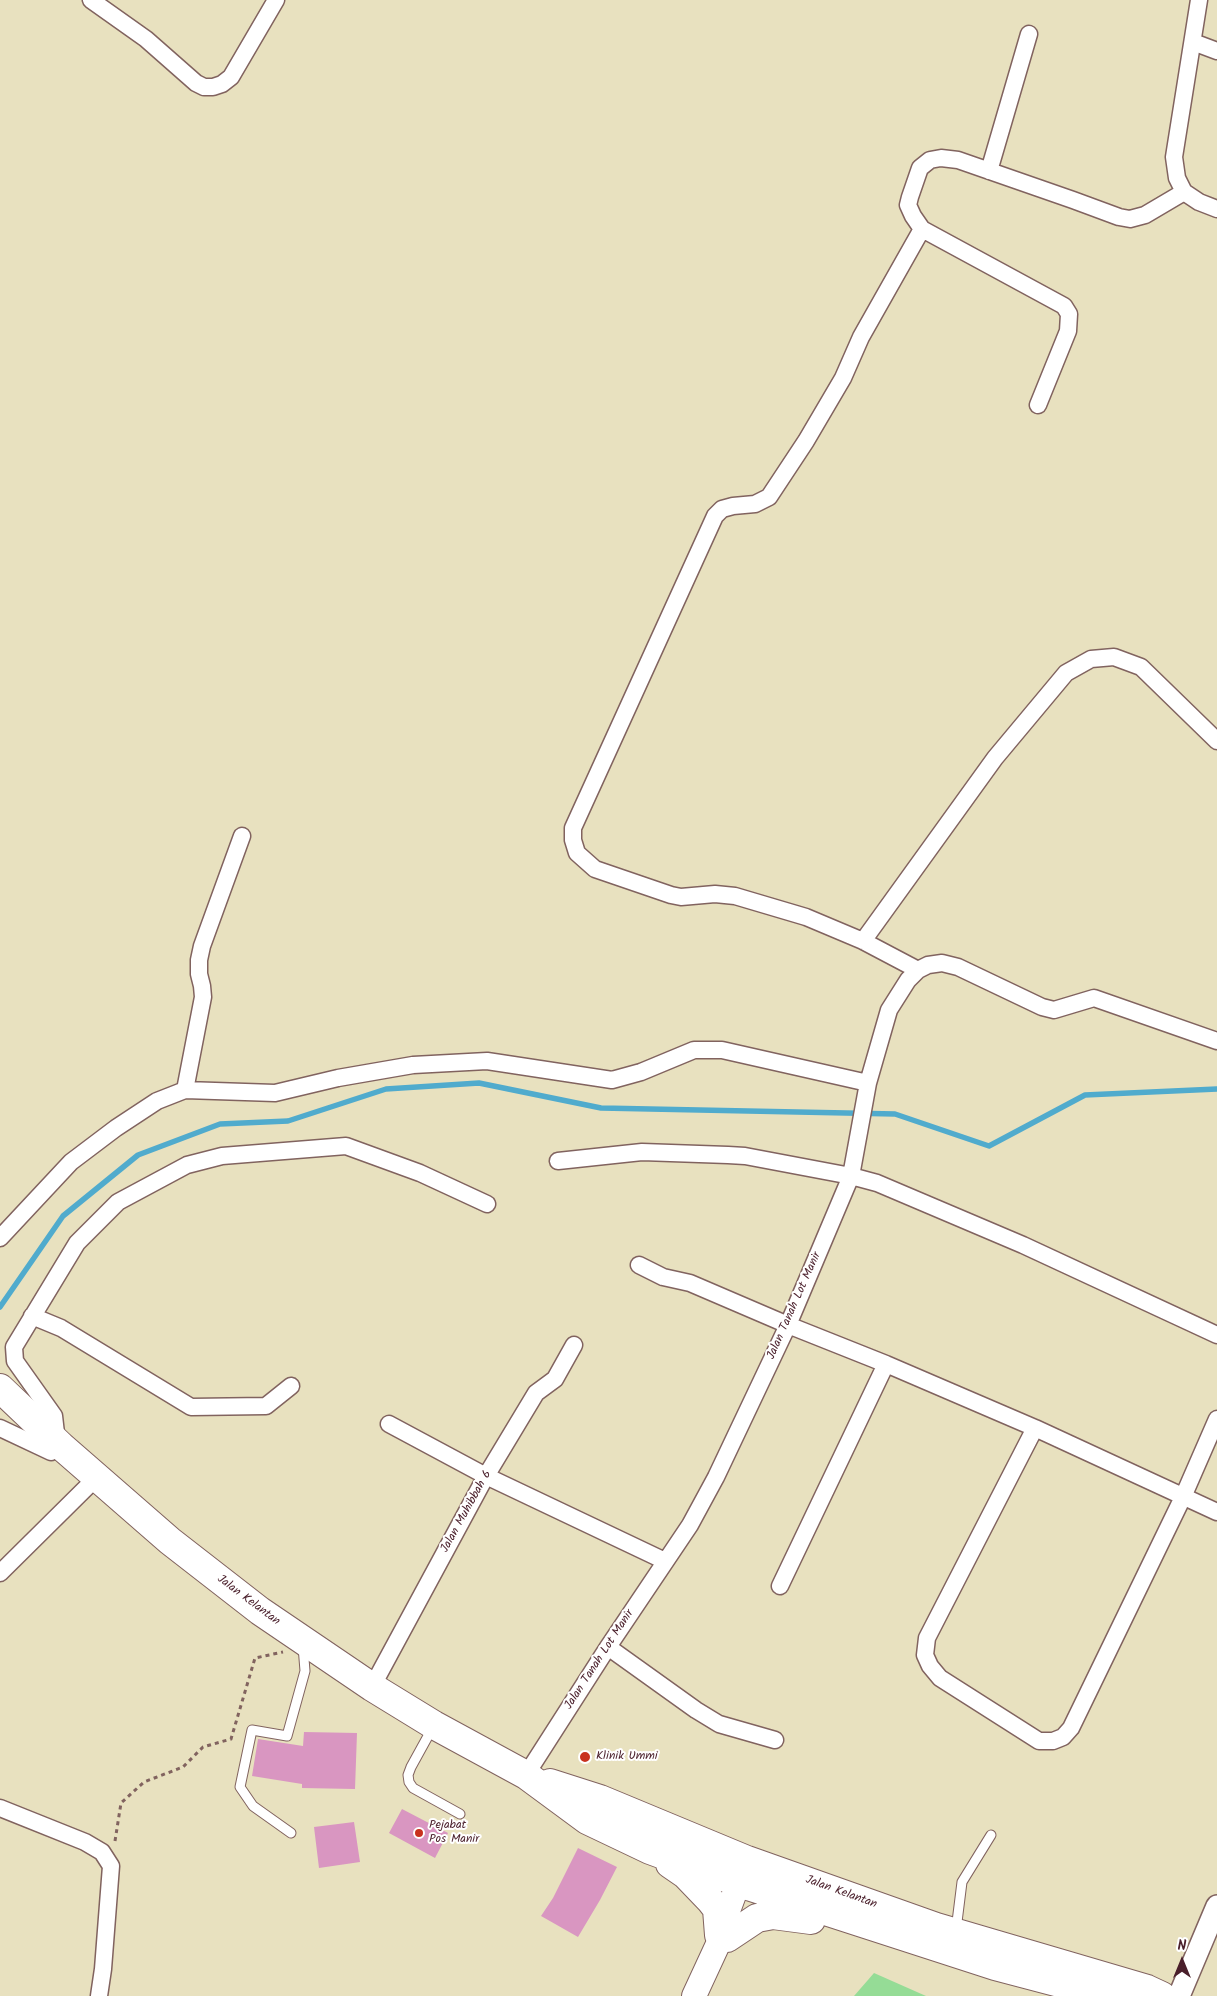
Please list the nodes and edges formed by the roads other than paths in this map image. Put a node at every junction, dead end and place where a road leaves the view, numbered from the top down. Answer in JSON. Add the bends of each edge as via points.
{"nodes":[{"id":1,"x":91,"y":0,"type":"edge"},
{"id":2,"x":276,"y":0,"type":"edge"},
{"id":3,"x":1199,"y":0,"type":"edge"},
{"id":4,"x":1029,"y":34,"type":"dead end"},
{"id":5,"x":1193,"y":42,"type":"junction"},
{"id":6,"x":1217,"y":52,"type":"edge"},
{"id":7,"x":989,"y":171,"type":"junction"},
{"id":8,"x":1184,"y":192,"type":"junction"},
{"id":9,"x":1217,"y":209,"type":"edge"},
{"id":10,"x":922,"y":229,"type":"junction"},
{"id":11,"x":1038,"y":405,"type":"dead end"},
{"id":12,"x":1217,"y":740,"type":"edge"},
{"id":13,"x":242,"y":836,"type":"dead end"},
{"id":14,"x":863,"y":941,"type":"junction"},
{"id":15,"x":913,"y":975,"type":"junction"},
{"id":16,"x":1217,"y":1041,"type":"edge"},
{"id":17,"x":186,"y":1090,"type":"junction"},
{"id":18,"x":866,"y":1090,"type":"junction"},
{"id":19,"x":558,"y":1161,"type":"dead end"},
{"id":20,"x":851,"y":1176,"type":"junction"},
{"id":21,"x":487,"y":1204,"type":"dead end"},
{"id":22,"x":0,"y":1238,"type":"edge"},
{"id":23,"x":639,"y":1266,"type":"dead end"},
{"id":24,"x":32,"y":1316,"type":"junction"},
{"id":25,"x":788,"y":1326,"type":"junction"},
{"id":26,"x":1217,"y":1335,"type":"edge"},
{"id":27,"x":574,"y":1345,"type":"dead end"},
{"id":28,"x":886,"y":1364,"type":"junction"},
{"id":29,"x":291,"y":1386,"type":"dead end"},
{"id":30,"x":0,"y":1388,"type":"edge"},
{"id":31,"x":1217,"y":1419,"type":"edge"},
{"id":32,"x":389,"y":1424,"type":"dead end"},
{"id":33,"x":0,"y":1428,"type":"edge"},
{"id":34,"x":1035,"y":1428,"type":"junction"},
{"id":35,"x":59,"y":1444,"type":"junction"},
{"id":36,"x":486,"y":1476,"type":"junction"},
{"id":37,"x":97,"y":1478,"type":"junction"},
{"id":38,"x":1183,"y":1497,"type":"junction"},
{"id":39,"x":1217,"y":1512,"type":"edge"},
{"id":40,"x":665,"y":1561,"type":"junction"},
{"id":41,"x":0,"y":1574,"type":"edge"},
{"id":42,"x":780,"y":1586,"type":"dead end"},
{"id":43,"x":302,"y":1641,"type":"junction"},
{"id":44,"x":608,"y":1647,"type":"junction"},
{"id":45,"x":372,"y":1687,"type":"junction"},
{"id":46,"x":434,"y":1725,"type":"junction"},
{"id":47,"x":775,"y":1740,"type":"dead end"},
{"id":48,"x":526,"y":1775,"type":"junction"},
{"id":49,"x":0,"y":1808,"type":"edge"},
{"id":50,"x":460,"y":1814,"type":"dead end"},
{"id":51,"x":290,"y":1834,"type":"dead end"},
{"id":52,"x":992,"y":1835,"type":"dead end"},
{"id":53,"x":650,"y":1850,"type":"junction"},
{"id":54,"x":749,"y":1873,"type":"junction"},
{"id":55,"x":1217,"y":1906,"type":"edge"},
{"id":56,"x":956,"y":1933,"type":"junction"},
{"id":57,"x":721,"y":1938,"type":"junction"},
{"id":58,"x":925,"y":1944,"type":"junction"},
{"id":59,"x":1151,"y":1994,"type":"edge"},
{"id":60,"x":99,"y":1996,"type":"edge"},
{"id":61,"x":694,"y":1996,"type":"edge"},
{"id":62,"x":1109,"y":1996,"type":"edge"},
{"id":63,"x":1179,"y":1996,"type":"edge"}],
"edges":[{"from":1,"to":2,"type":"street","via":[[146,39],[196,82],[204,87],[214,87],[231,77]]},
{"from":3,"to":5,"type":"street"},
{"from":4,"to":7,"type":"street"},
{"from":5,"to":6,"type":"street"},
{"from":5,"to":8,"type":"street","via":[[1174,157],[1177,178]]},
{"from":7,"to":8,"type":"street","via":[[1130,219],[1145,215]]},
{"from":7,"to":10,"type":"street","via":[[942,158],[930,160],[920,168],[908,205]]},
{"from":8,"to":9,"type":"street"},
{"from":10,"to":11,"type":"street","via":[[1064,306],[1069,314],[1068,331]]},
{"from":10,"to":14,"type":"street","via":[[861,337],[843,378],[769,497],[755,504],[722,509],[715,516],[573,828],[578,853],[602,872],[681,897],[736,896],[806,917]]},
{"from":12,"to":14,"type":"street","via":[[1141,667],[1114,657],[1091,660],[1066,673],[995,758]]},
{"from":13,"to":17,"type":"street","via":[[202,946],[199,974],[203,997]]},
{"from":14,"to":15,"type":"street"},
{"from":15,"to":16,"type":"street","via":[[928,965],[958,967],[1042,1008],[1054,1010],[1094,998]]},
{"from":15,"to":18,"type":"street","name":"Jalan Tanah Lot Manir","via":[[889,1010]]},
{"from":17,"to":18,"type":"street","via":[[275,1093],[413,1065],[487,1062],[612,1080],[694,1050],[722,1050]]},
{"from":17,"to":22,"type":"street","via":[[157,1101],[71,1162]]},
{"from":18,"to":20,"type":"street","name":"Jalan Tanah Lot Manir"},
{"from":19,"to":20,"type":"street","via":[[642,1152],[728,1155]]},
{"from":20,"to":25,"type":"street","name":"Jalan Tanah Lot Manir"},
{"from":20,"to":26,"type":"street","via":[[878,1183],[1023,1245]]},
{"from":21,"to":24,"type":"street","via":[[420,1173],[346,1146],[222,1156],[187,1165],[118,1202],[77,1243]]},
{"from":23,"to":25,"type":"street","via":[[663,1277],[690,1283]]},
{"from":24,"to":29,"type":"street","via":[[61,1328],[191,1406],[266,1406]]},
{"from":24,"to":35,"type":"street","via":[[14,1346],[15,1361],[54,1416]]},
{"from":25,"to":28,"type":"street"},
{"from":25,"to":40,"type":"street","name":"Jalan Tanah Lot Manir","via":[[716,1477],[690,1525]]},
{"from":27,"to":36,"type":"street","name":"Jalan Muhibbah 6","via":[[554,1380],[536,1392]]},
{"from":28,"to":34,"type":"street"},
{"from":28,"to":42,"type":"street"},
{"from":30,"to":35,"type":"highway","name":"Jalan Kelantan"},
{"from":31,"to":38,"type":"street"},
{"from":32,"to":36,"type":"street"},
{"from":33,"to":35,"type":"street","via":[[51,1452]]},
{"from":34,"to":38,"type":"street"},
{"from":34,"to":38,"type":"street","via":[[928,1638],[925,1655],[940,1678],[1039,1741],[1063,1737],[1071,1728]]},
{"from":35,"to":37,"type":"highway","name":"Jalan Kelantan"},
{"from":36,"to":40,"type":"street"},
{"from":36,"to":45,"type":"street","name":"Jalan Muhibbah 6"},
{"from":37,"to":41,"type":"street"},
{"from":37,"to":43,"type":"highway","name":"Jalan Kelantan","via":[[170,1541]]},
{"from":38,"to":39,"type":"street"},
{"from":40,"to":44,"type":"street","name":"Jalan Tanah Lot Manir"},
{"from":43,"to":45,"type":"highway","name":"Jalan Kelantan"},
{"from":43,"to":51,"type":"lane","via":[[304,1671],[287,1736],[252,1730],[240,1787],[253,1806]]},
{"from":44,"to":47,"type":"street","via":[[718,1724]]},
{"from":44,"to":48,"type":"street","name":"Jalan Tanah Lot Manir"},
{"from":45,"to":46,"type":"highway","name":"Jalan Kelantan"},
{"from":46,"to":48,"type":"highway","name":"Jalan Kelantan"},
{"from":46,"to":50,"type":"lane","via":[[411,1767],[409,1782],[413,1788]]},
{"from":48,"to":53,"type":"highway","name":"Jalan Kelantan","via":[[587,1820]]},
{"from":48,"to":54,"type":"highway","name":"Jalan Kelantan","via":[[600,1799]]},
{"from":49,"to":60,"type":"street","via":[[86,1842],[102,1852],[111,1866]]},
{"from":52,"to":56,"type":"lane","via":[[962,1882]]},
{"from":53,"to":54,"type":"highway","name":"Jalan Kelantan"},
{"from":53,"to":57,"type":"highway","via":[[686,1875],[710,1900],[717,1909]]},
{"from":54,"to":56,"type":"highway","name":"Jalan Kelantan"},
{"from":54,"to":57,"type":"main road"},
{"from":54,"to":58,"type":"highway","name":"Jalan Kelantan"},
{"from":55,"to":63,"type":"street"},
{"from":56,"to":59,"type":"highway","name":"Jalan Kelantan"},
{"from":57,"to":58,"type":"highway","via":[[757,1918],[773,1915],[797,1917]]},
{"from":57,"to":61,"type":"main road"},
{"from":58,"to":62,"type":"highway","name":"Jalan Kelantan"}]}
